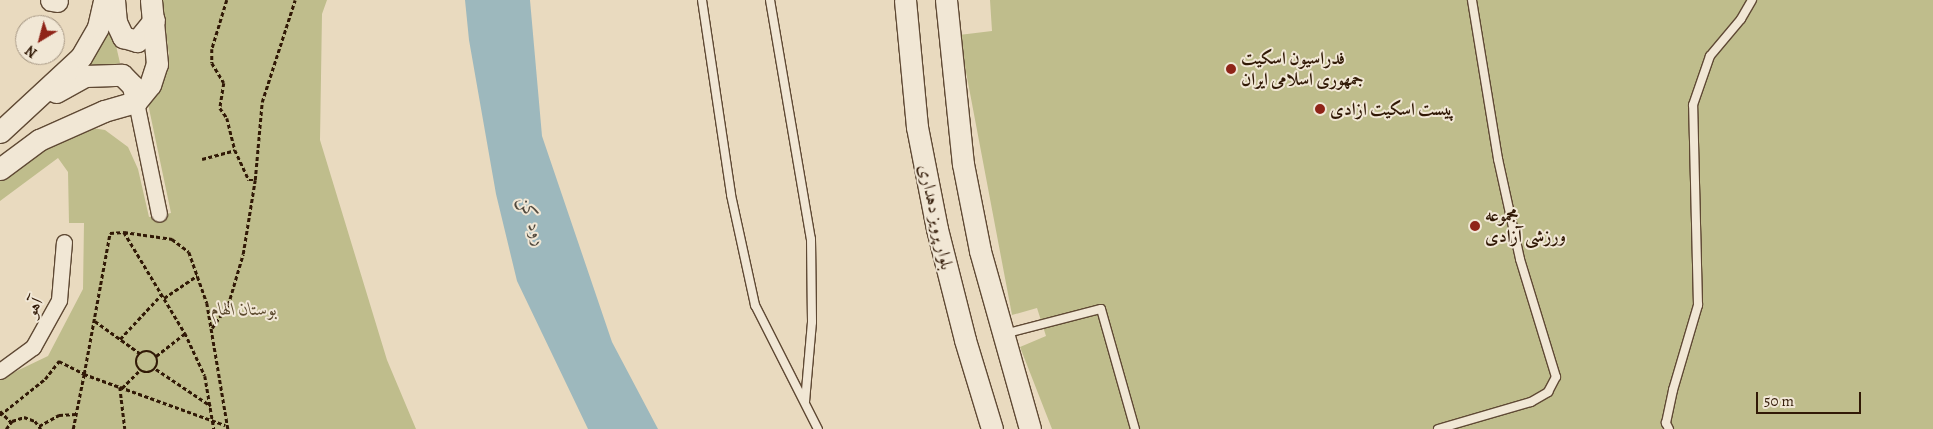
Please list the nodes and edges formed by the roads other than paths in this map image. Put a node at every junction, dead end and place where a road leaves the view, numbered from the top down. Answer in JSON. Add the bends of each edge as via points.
{"nodes":[{"id":1,"x":51,"y":0,"type":"edge"},
{"id":2,"x":56,"y":0,"type":"edge"},
{"id":3,"x":104,"y":0,"type":"edge"},
{"id":4,"x":114,"y":0,"type":"edge"},
{"id":5,"x":702,"y":0,"type":"edge"},
{"id":6,"x":770,"y":0,"type":"edge"},
{"id":7,"x":904,"y":0,"type":"edge"},
{"id":8,"x":946,"y":0,"type":"edge"},
{"id":9,"x":1472,"y":0,"type":"edge"},
{"id":10,"x":1752,"y":0,"type":"edge"},
{"id":11,"x":152,"y":10,"type":"edge"},
{"id":12,"x":136,"y":102,"type":"junction"},
{"id":13,"x":27,"y":111,"type":"junction"},
{"id":14,"x":0,"y":132,"type":"edge"},
{"id":15,"x":0,"y":169,"type":"edge"},
{"id":16,"x":159,"y":214,"type":"dead end"},
{"id":17,"x":64,"y":242,"type":"dead end"},
{"id":18,"x":1002,"y":335,"type":"junction"},
{"id":19,"x":0,"y":371,"type":"edge"},
{"id":20,"x":805,"y":404,"type":"junction"},
{"id":21,"x":818,"y":429,"type":"edge"},
{"id":22,"x":992,"y":429,"type":"edge"},
{"id":23,"x":1030,"y":429,"type":"edge"},
{"id":24,"x":1135,"y":429,"type":"edge"},
{"id":25,"x":1438,"y":429,"type":"edge"},
{"id":26,"x":1669,"y":429,"type":"edge"}],
"edges":[{"from":1,"to":2,"type":"main road"},
{"from":3,"to":13,"type":"main road","via":[[98,27],[81,57]]},
{"from":4,"to":11,"type":"main road","via":[[116,22],[123,38],[137,41]]},
{"from":5,"to":20,"type":"lane","via":[[730,195],[755,304]]},
{"from":6,"to":20,"type":"lane","via":[[811,239],[812,322]]},
{"from":7,"to":22,"type":"main road","name":"بلوار پرویز دهداری","via":[[917,127],[937,229]]},
{"from":8,"to":18,"type":"main road","name":"بلوار پرویز دهداری","via":[[963,164],[980,251]]},
{"from":9,"to":25,"type":"lane","via":[[1520,259],[1556,377],[1548,392],[1531,402]]},
{"from":10,"to":26,"type":"lane","via":[[1741,19],[1710,56],[1694,105],[1698,305],[1673,390],[1666,423]]},
{"from":11,"to":12,"type":"main road","via":[[157,64],[150,85]]},
{"from":12,"to":13,"type":"main road","via":[[133,86],[122,75],[108,74],[72,82]]},
{"from":12,"to":15,"type":"main road","via":[[39,140]]},
{"from":12,"to":16,"type":"street"},
{"from":13,"to":14,"type":"main road"},
{"from":17,"to":19,"type":"street","name":"آهو","via":[[59,300],[33,347]]},
{"from":18,"to":23,"type":"main road","name":"بلوار پرویز دهداری"},
{"from":18,"to":24,"type":"lane","via":[[1101,309]]},
{"from":20,"to":21,"type":"lane"}]}
